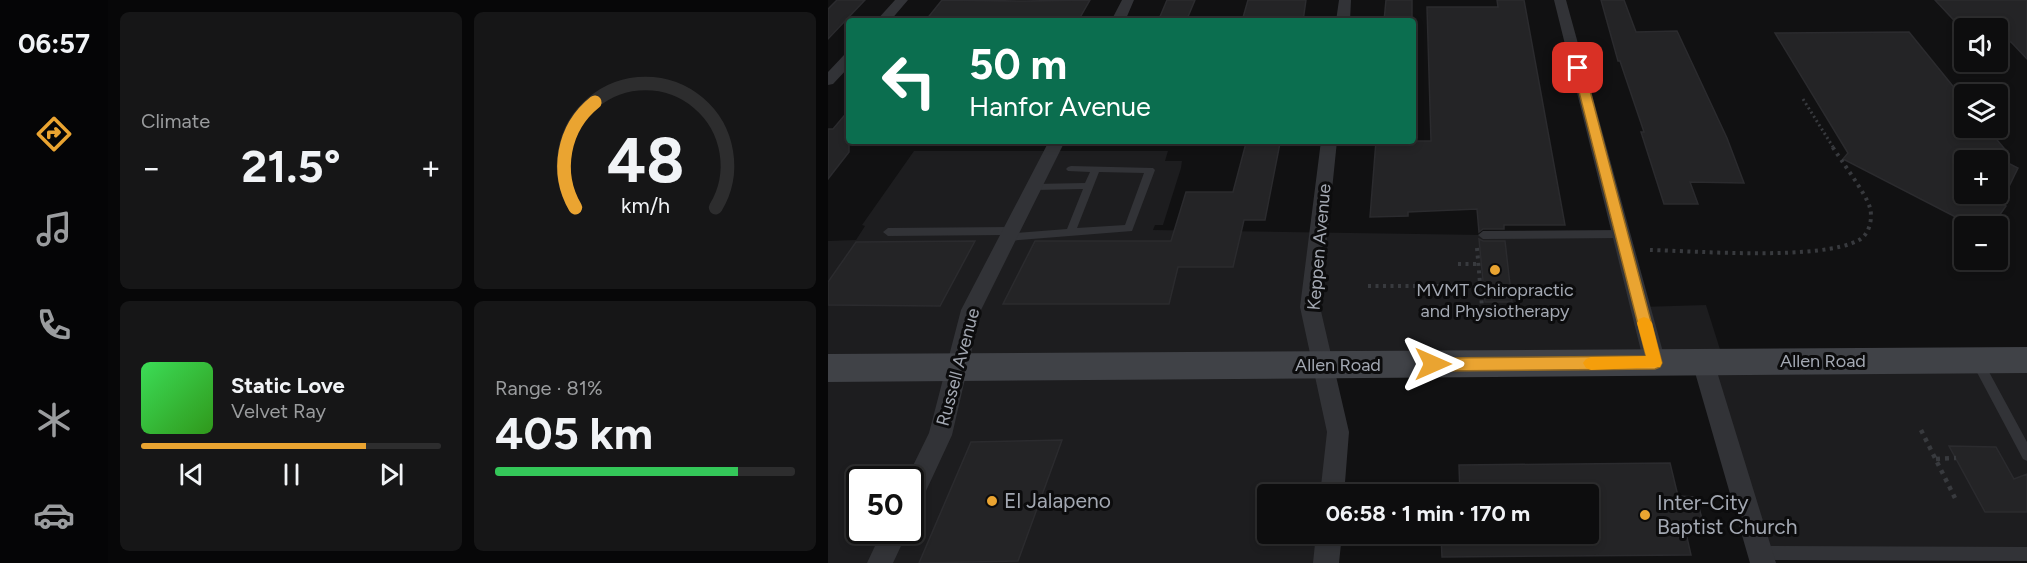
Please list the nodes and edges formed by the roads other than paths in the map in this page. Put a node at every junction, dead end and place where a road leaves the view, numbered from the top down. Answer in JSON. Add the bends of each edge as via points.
{"nodes":[{"id":1,"x":902,"y":0,"type":"edge"},
{"id":2,"x":1128,"y":0,"type":"edge"},
{"id":3,"x":1345,"y":0,"type":"edge"},
{"id":4,"x":1560,"y":0,"type":"edge"},
{"id":5,"x":886,"y":18,"type":"edge"},
{"id":6,"x":1119,"y":18,"type":"edge"},
{"id":7,"x":1343,"y":18,"type":"edge"},
{"id":8,"x":846,"y":61,"type":"edge"},
{"id":9,"x":828,"y":81,"type":"edge"},
{"id":10,"x":1056,"y":144,"type":"edge"},
{"id":11,"x":1329,"y":144,"type":"edge"},
{"id":12,"x":1071,"y":169,"type":"dead end"},
{"id":13,"x":1095,"y":170,"type":"junction"},
{"id":14,"x":1088,"y":186,"type":"junction"},
{"id":15,"x":1034,"y":187,"type":"junction"},
{"id":16,"x":1071,"y":231,"type":"junction"},
{"id":17,"x":888,"y":232,"type":"dead end"},
{"id":18,"x":1009,"y":234,"type":"junction"},
{"id":19,"x":1622,"y":234,"type":"junction"},
{"id":20,"x":1484,"y":235,"type":"dead end"},
{"id":21,"x":1976,"y":360,"type":"junction"},
{"id":22,"x":2027,"y":360,"type":"edge"},
{"id":23,"x":1702,"y":362,"type":"junction"},
{"id":24,"x":1655,"y":363,"type":"junction"},
{"id":25,"x":1322,"y":365,"type":"junction"},
{"id":26,"x":828,"y":368,"type":"edge"},
{"id":27,"x":959,"y":368,"type":"junction"},
{"id":28,"x":2027,"y":455,"type":"edge"},
{"id":29,"x":924,"y":468,"type":"edge"},
{"id":30,"x":1333,"y":484,"type":"edge"},
{"id":31,"x":889,"y":544,"type":"edge"},
{"id":32,"x":1328,"y":544,"type":"edge"},
{"id":33,"x":2027,"y":554,"type":"edge"},
{"id":34,"x":1762,"y":558,"type":"edge"},
{"id":35,"x":880,"y":563,"type":"edge"},
{"id":36,"x":1326,"y":563,"type":"edge"}],
"edges":[{"from":1,"to":5,"type":"street"},
{"from":2,"to":6,"type":"street"},
{"from":3,"to":7,"type":"street"},
{"from":4,"to":19,"type":"street"},
{"from":8,"to":9,"type":"street"},
{"from":10,"to":15,"type":"street","name":"Russell Avenue"},
{"from":11,"to":25,"type":"street","name":"Keppen Avenue","via":[[1310,307]]},
{"from":12,"to":13,"type":"lane"},
{"from":13,"to":14,"type":"lane"},
{"from":13,"to":16,"type":"lane","via":[[1150,170],[1129,228]]},
{"from":14,"to":15,"type":"lane"},
{"from":14,"to":16,"type":"lane"},
{"from":15,"to":18,"type":"street","name":"Russell Avenue"},
{"from":16,"to":18,"type":"lane"},
{"from":17,"to":18,"type":"lane"},
{"from":18,"to":27,"type":"street","name":"Russell Avenue","via":[[971,310]]},
{"from":19,"to":20,"type":"lane"},
{"from":19,"to":24,"type":"street"},
{"from":21,"to":22,"type":"main road","name":"Allen Road"},
{"from":21,"to":23,"type":"main road","name":"Allen Road"},
{"from":21,"to":28,"type":"lane"},
{"from":23,"to":24,"type":"main road","name":"Allen Road"},
{"from":23,"to":34,"type":"street"},
{"from":24,"to":25,"type":"main road","name":"Allen Road"},
{"from":25,"to":27,"type":"main road","name":"Allen Road"},
{"from":25,"to":30,"type":"street","name":"Keppen Avenue","via":[[1338,432]]},
{"from":26,"to":27,"type":"main road","name":"Allen Road"},
{"from":27,"to":29,"type":"street","name":"Russell Avenue","via":[[940,435]]},
{"from":31,"to":35,"type":"street"},
{"from":32,"to":36,"type":"street"},
{"from":33,"to":34,"type":"lane"}]}
